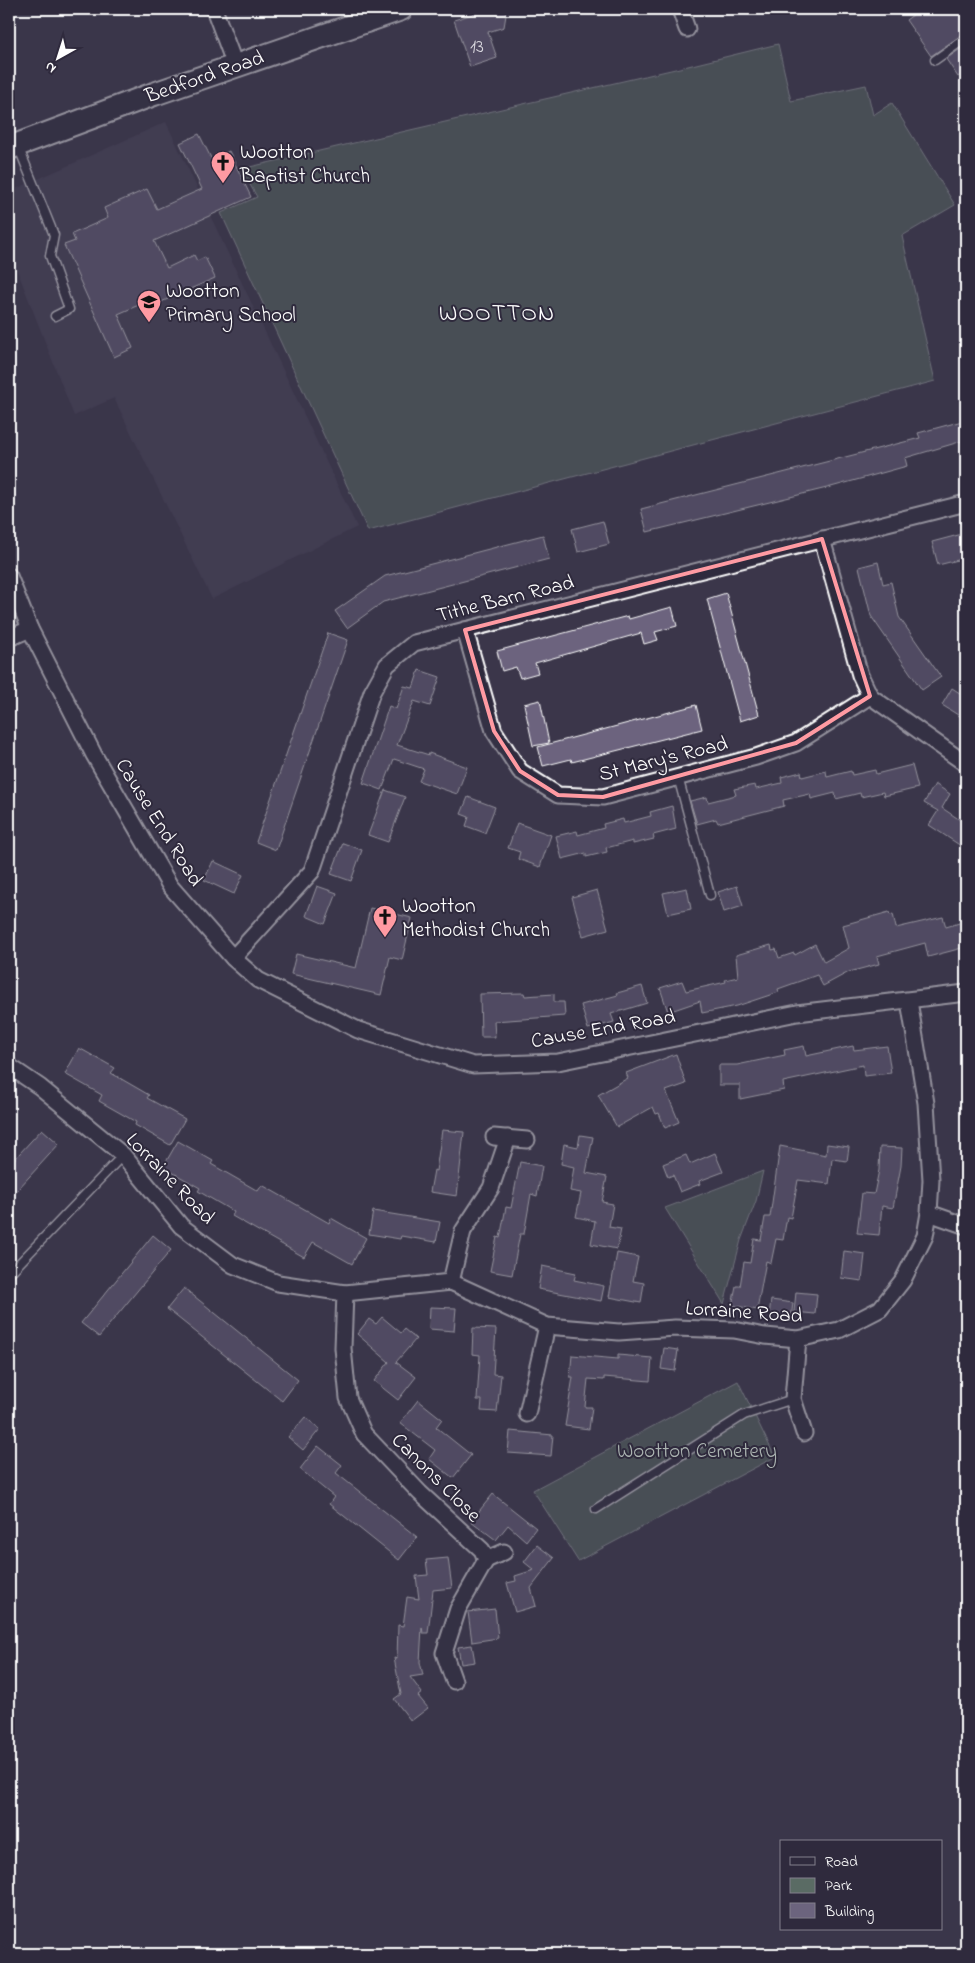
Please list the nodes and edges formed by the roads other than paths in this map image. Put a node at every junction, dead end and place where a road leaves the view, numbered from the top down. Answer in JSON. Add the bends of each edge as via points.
{"nodes":[{"id":1,"x":214,"y":9,"type":"edge"},
{"id":2,"x":401,"y":9,"type":"edge"},
{"id":3,"x":682,"y":9,"type":"edge"},
{"id":4,"x":687,"y":29,"type":"dead end"},
{"id":5,"x":966,"y":38,"type":"edge"},
{"id":6,"x":935,"y":60,"type":"dead end"},
{"id":7,"x":235,"y":65,"type":"junction"},
{"id":8,"x":13,"y":146,"type":"edge"},
{"id":9,"x":55,"y":316,"type":"dead end"},
{"id":10,"x":966,"y":503,"type":"edge"},
{"id":11,"x":822,"y":539,"type":"junction"},
{"id":12,"x":9,"y":576,"type":"edge"},
{"id":13,"x":30,"y":629,"type":"junction"},
{"id":14,"x":465,"y":630,"type":"junction"},
{"id":15,"x":9,"y":638,"type":"edge"},
{"id":16,"x":870,"y":696,"type":"junction"},
{"id":17,"x":966,"y":764,"type":"edge"},
{"id":18,"x":678,"y":777,"type":"junction"},
{"id":19,"x":710,"y":895,"type":"dead end"},
{"id":20,"x":233,"y":958,"type":"junction"},
{"id":21,"x":966,"y":993,"type":"edge"},
{"id":22,"x":909,"y":1001,"type":"junction"},
{"id":23,"x":9,"y":1066,"type":"edge"},
{"id":24,"x":527,"y":1140,"type":"dead end"},
{"id":25,"x":123,"y":1155,"type":"junction"},
{"id":26,"x":929,"y":1213,"type":"junction"},
{"id":27,"x":966,"y":1226,"type":"edge"},
{"id":28,"x":9,"y":1274,"type":"edge"},
{"id":29,"x":451,"y":1282,"type":"junction"},
{"id":30,"x":345,"y":1293,"type":"junction"},
{"id":31,"x":547,"y":1326,"type":"junction"},
{"id":32,"x":798,"y":1339,"type":"junction"},
{"id":33,"x":793,"y":1399,"type":"junction"},
{"id":34,"x":527,"y":1414,"type":"dead end"},
{"id":35,"x":804,"y":1433,"type":"dead end"},
{"id":36,"x":596,"y":1509,"type":"dead end"},
{"id":37,"x":504,"y":1552,"type":"dead end"},
{"id":38,"x":486,"y":1560,"type":"junction"},
{"id":39,"x":454,"y":1681,"type":"dead end"}],
"edges":[{"from":1,"to":7,"type":"street"},
{"from":2,"to":7,"type":"street","name":"Bedford Road"},
{"from":3,"to":4,"type":"street"},
{"from":5,"to":6,"type":"lane"},
{"from":7,"to":8,"type":"street","name":"Bedford Road"},
{"from":8,"to":9,"type":"lane","via":[[54,235],[50,256],[69,309]]},
{"from":10,"to":11,"type":"street","name":"Tithe Barn Road"},
{"from":11,"to":14,"type":"street","name":"Tithe Barn Road"},
{"from":11,"to":16,"type":"street","via":[[860,674]]},
{"from":12,"to":13,"type":"street","name":"Cause End Road"},
{"from":13,"to":15,"type":"street"},
{"from":13,"to":20,"type":"street","name":"Cause End Road","via":[[94,755],[170,886]]},
{"from":14,"to":18,"type":"street","name":"St Mary's Road","via":[[494,732],[520,771],[558,795],[603,797]]},
{"from":14,"to":20,"type":"street","name":"Tithe Barn Road","via":[[414,643],[386,665],[372,692],[312,871]]},
{"from":16,"to":17,"type":"street"},
{"from":16,"to":18,"type":"street","name":"St Mary's Road","via":[[796,743]]},
{"from":18,"to":19,"type":"lane"},
{"from":20,"to":22,"type":"street","name":"Cause End Road","via":[[258,980],[358,1030],[473,1065],[558,1062],[797,1013]]},
{"from":21,"to":22,"type":"street","name":"Cause End Road"},
{"from":22,"to":26,"type":"street","name":"Lorraine Road","via":[[926,1103],[932,1180]]},
{"from":23,"to":25,"type":"street","name":"Lorraine Road"},
{"from":24,"to":29,"type":"street","via":[[501,1137],[491,1188],[463,1231]]},
{"from":25,"to":28,"type":"lane"},
{"from":25,"to":30,"type":"street","name":"Lorraine Road","via":[[181,1226],[233,1265],[278,1283]]},
{"from":26,"to":27,"type":"street"},
{"from":26,"to":32,"type":"street","name":"Lorraine Road","via":[[925,1236],[903,1280],[880,1309],[839,1330]]},
{"from":29,"to":30,"type":"street","name":"Lorraine Road"},
{"from":29,"to":31,"type":"street","name":"Lorraine Road"},
{"from":30,"to":38,"type":"street","name":"Canons Close","via":[[344,1348],[348,1398],[364,1434],[420,1493],[482,1550]]},
{"from":31,"to":32,"type":"street","name":"Lorraine Road","via":[[619,1332],[675,1328],[734,1330]]},
{"from":31,"to":34,"type":"street"},
{"from":32,"to":33,"type":"street"},
{"from":33,"to":35,"type":"street"},
{"from":33,"to":36,"type":"lane","via":[[744,1415]]},
{"from":37,"to":38,"type":"street"},
{"from":38,"to":39,"type":"street","via":[[458,1609],[444,1653]]}]}
